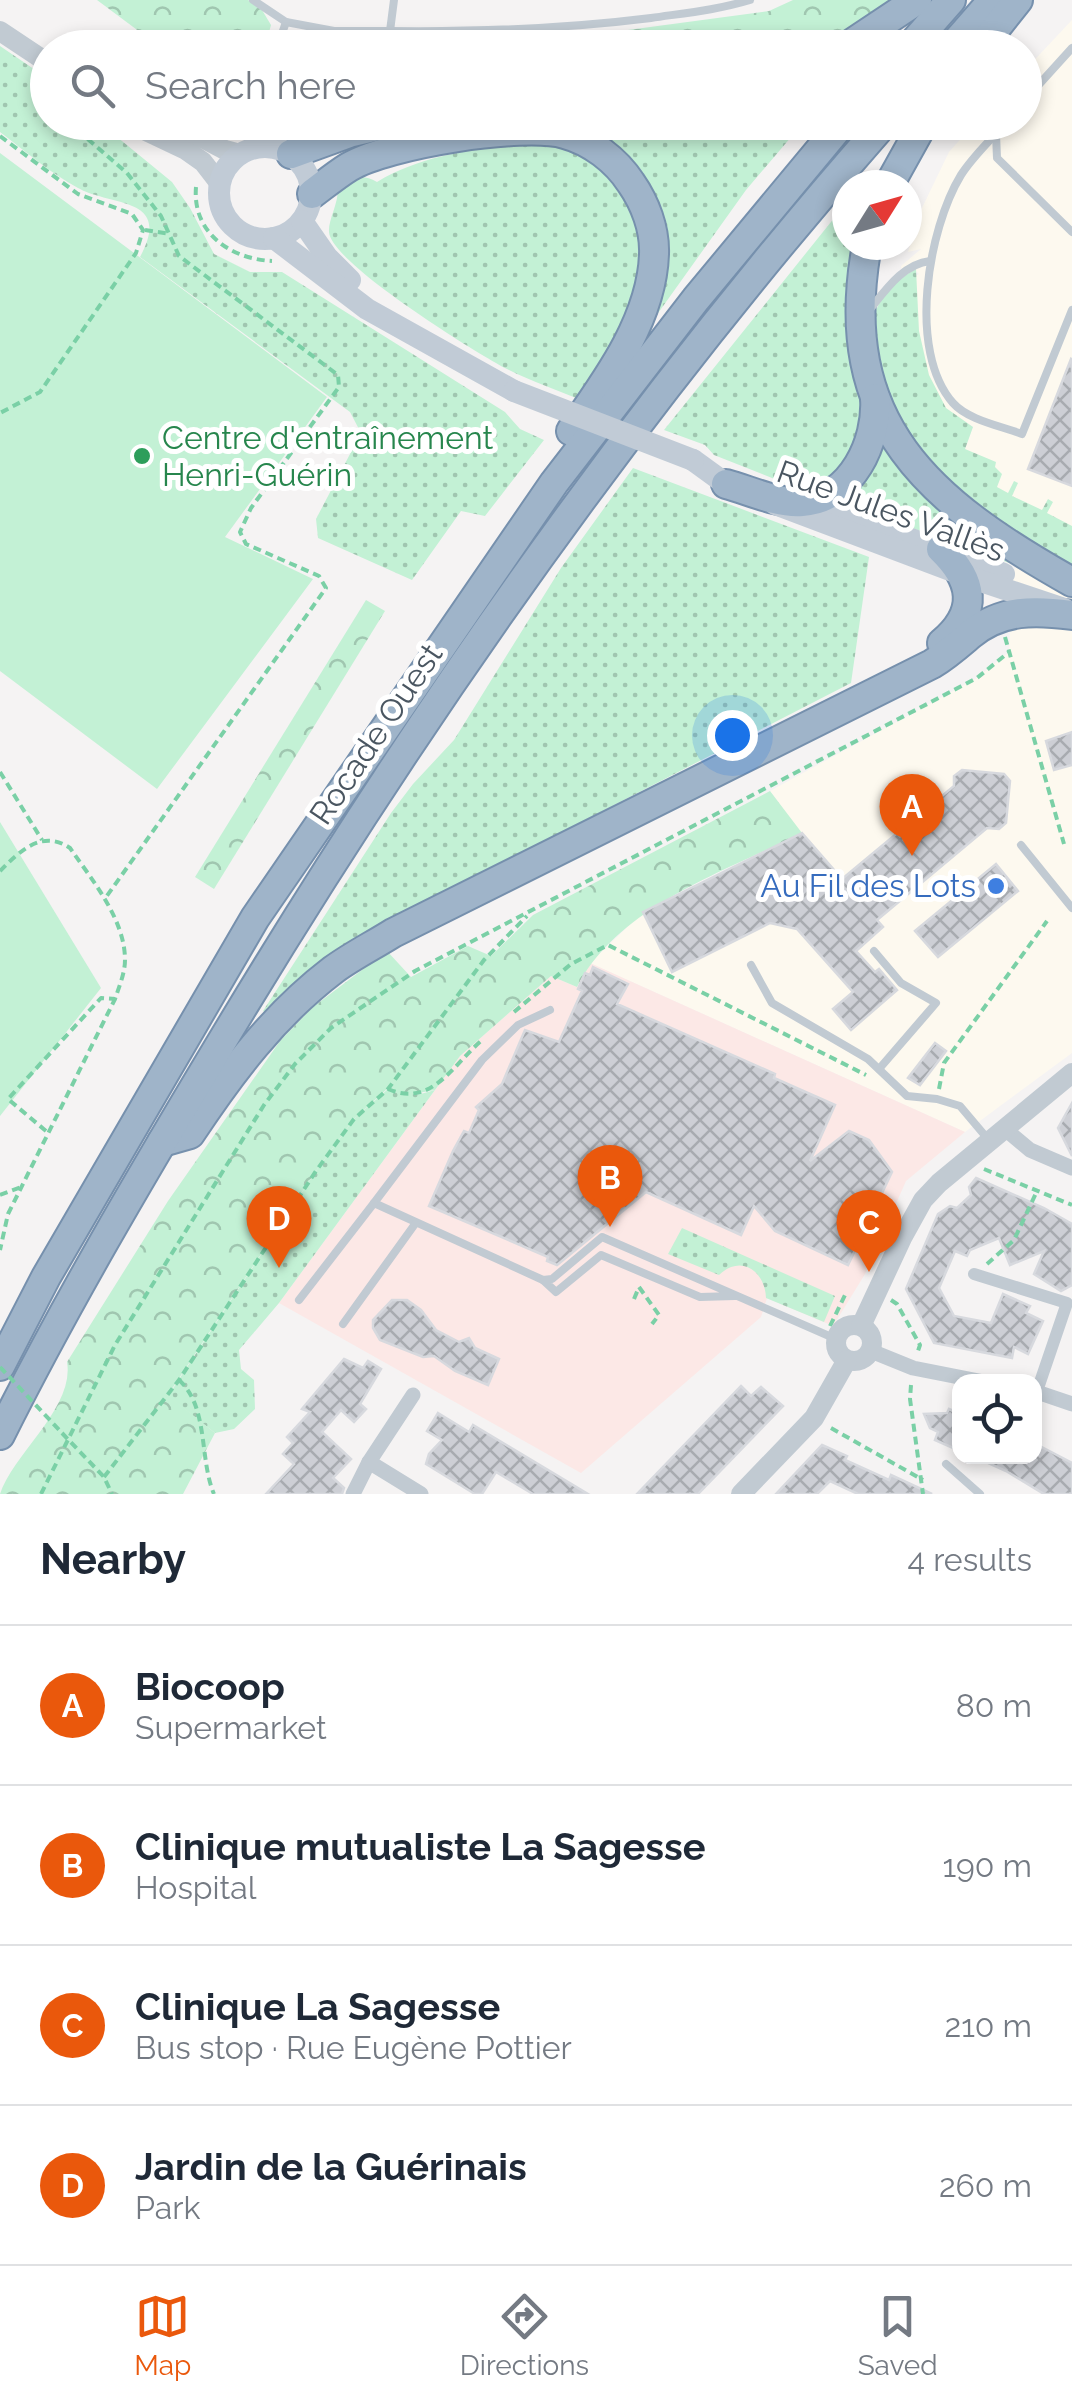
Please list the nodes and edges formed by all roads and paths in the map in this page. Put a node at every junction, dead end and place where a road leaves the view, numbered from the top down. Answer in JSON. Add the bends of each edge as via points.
{"nodes":[{"id":1,"x":253,"y":0,"type":"edge"},
{"id":2,"x":394,"y":0,"type":"edge"},
{"id":3,"x":750,"y":0,"type":"edge"},
{"id":4,"x":917,"y":0,"type":"edge"},
{"id":5,"x":951,"y":0,"type":"edge"},
{"id":6,"x":994,"y":0,"type":"edge"},
{"id":7,"x":1018,"y":0,"type":"edge"},
{"id":8,"x":286,"y":22,"type":"junction"},
{"id":9,"x":284,"y":30,"type":"edge"},
{"id":10,"x":329,"y":30,"type":"edge"},
{"id":11,"x":390,"y":30,"type":"edge"},
{"id":12,"x":527,"y":30,"type":"edge"},
{"id":13,"x":874,"y":30,"type":"edge"},
{"id":14,"x":925,"y":30,"type":"edge"},
{"id":15,"x":967,"y":30,"type":"edge"},
{"id":16,"x":994,"y":30,"type":"edge"},
{"id":17,"x":0,"y":31,"type":"edge"},
{"id":18,"x":1072,"y":48,"type":"edge"},
{"id":19,"x":30,"y":51,"type":"edge"},
{"id":20,"x":1042,"y":80,"type":"edge"},
{"id":21,"x":0,"y":136,"type":"edge"},
{"id":22,"x":89,"y":140,"type":"edge"},
{"id":23,"x":165,"y":140,"type":"edge"},
{"id":24,"x":206,"y":140,"type":"edge"},
{"id":25,"x":264,"y":140,"type":"edge"},
{"id":26,"x":333,"y":140,"type":"edge"},
{"id":27,"x":460,"y":140,"type":"edge"},
{"id":28,"x":581,"y":140,"type":"edge"},
{"id":29,"x":827,"y":140,"type":"edge"},
{"id":30,"x":870,"y":140,"type":"edge"},
{"id":31,"x":914,"y":140,"type":"edge"},
{"id":32,"x":991,"y":140,"type":"edge"},
{"id":33,"x":996,"y":140,"type":"edge"},
{"id":34,"x":264,"y":146,"type":"junction"},
{"id":35,"x":240,"y":154,"type":"junction"},
{"id":36,"x":292,"y":154,"type":"junction"},
{"id":37,"x":897,"y":170,"type":"edge"},
{"id":38,"x":220,"y":184,"type":"junction"},
{"id":39,"x":307,"y":207,"type":"junction"},
{"id":40,"x":143,"y":230,"type":"junction"},
{"id":41,"x":1072,"y":232,"type":"edge"},
{"id":42,"x":170,"y":234,"type":"junction"},
{"id":43,"x":274,"y":238,"type":"junction"},
{"id":44,"x":865,"y":260,"type":"edge"},
{"id":45,"x":930,"y":260,"type":"junction"},
{"id":46,"x":1071,"y":314,"type":"edge"},
{"id":47,"x":860,"y":324,"type":"junction"},
{"id":48,"x":412,"y":333,"type":"junction"},
{"id":49,"x":875,"y":398,"type":"junction"},
{"id":50,"x":0,"y":413,"type":"edge"},
{"id":51,"x":693,"y":460,"type":"junction"},
{"id":52,"x":554,"y":483,"type":"junction"},
{"id":53,"x":726,"y":484,"type":"junction"},
{"id":54,"x":811,"y":501,"type":"junction"},
{"id":55,"x":941,"y":549,"type":"junction"},
{"id":56,"x":966,"y":576,"type":"junction"},
{"id":57,"x":1072,"y":582,"type":"edge"},
{"id":58,"x":1072,"y":600,"type":"edge"},
{"id":59,"x":1072,"y":614,"type":"edge"},
{"id":60,"x":787,"y":736,"type":"junction"},
{"id":61,"x":0,"y":772,"type":"edge"},
{"id":62,"x":42,"y":840,"type":"junction"},
{"id":63,"x":1064,"y":844,"type":"dead end"},
{"id":64,"x":1021,"y":845,"type":"dead end"},
{"id":65,"x":0,"y":871,"type":"edge"},
{"id":66,"x":1072,"y":888,"type":"edge"},
{"id":67,"x":1062,"y":896,"type":"junction"},
{"id":68,"x":104,"y":900,"type":"junction"},
{"id":69,"x":1072,"y":908,"type":"edge"},
{"id":70,"x":530,"y":913,"type":"junction"},
{"id":71,"x":1047,"y":921,"type":"dead end"},
{"id":72,"x":874,"y":951,"type":"dead end"},
{"id":73,"x":751,"y":964,"type":"dead end"},
{"id":74,"x":115,"y":998,"type":"junction"},
{"id":75,"x":550,"y":1010,"type":"dead end"},
{"id":76,"x":514,"y":1012,"type":"dead end"},
{"id":77,"x":491,"y":1032,"type":"dead end"},
{"id":78,"x":879,"y":1069,"type":"junction"},
{"id":79,"x":1072,"y":1073,"type":"edge"},
{"id":80,"x":872,"y":1078,"type":"dead end"},
{"id":81,"x":388,"y":1089,"type":"junction"},
{"id":82,"x":1,"y":1094,"type":"edge"},
{"id":83,"x":937,"y":1099,"type":"junction"},
{"id":84,"x":8,"y":1100,"type":"junction"},
{"id":85,"x":47,"y":1132,"type":"junction"},
{"id":86,"x":998,"y":1135,"type":"junction"},
{"id":87,"x":162,"y":1142,"type":"junction"},
{"id":88,"x":966,"y":1162,"type":"junction"},
{"id":89,"x":1072,"y":1168,"type":"edge"},
{"id":90,"x":20,"y":1187,"type":"junction"},
{"id":91,"x":1037,"y":1191,"type":"junction"},
{"id":92,"x":0,"y":1195,"type":"edge"},
{"id":93,"x":374,"y":1203,"type":"junction"},
{"id":94,"x":1072,"y":1205,"type":"edge"},
{"id":95,"x":415,"y":1224,"type":"junction"},
{"id":96,"x":0,"y":1250,"type":"edge"},
{"id":97,"x":645,"y":1273,"type":"junction"},
{"id":98,"x":974,"y":1274,"type":"joint"},
{"id":99,"x":543,"y":1280,"type":"junction"},
{"id":100,"x":881,"y":1286,"type":"junction"},
{"id":101,"x":639,"y":1287,"type":"junction"},
{"id":102,"x":846,"y":1293,"type":"dead end"},
{"id":103,"x":735,"y":1296,"type":"junction"},
{"id":104,"x":298,"y":1300,"type":"dead end"},
{"id":105,"x":634,"y":1300,"type":"dead end"},
{"id":106,"x":343,"y":1324,"type":"dead end"},
{"id":107,"x":652,"y":1324,"type":"dead end"},
{"id":108,"x":861,"y":1326,"type":"junction"},
{"id":109,"x":831,"y":1337,"type":"junction"},
{"id":110,"x":871,"y":1351,"type":"junction"},
{"id":111,"x":847,"y":1360,"type":"junction"},
{"id":112,"x":0,"y":1366,"type":"edge"},
{"id":113,"x":912,"y":1368,"type":"junction"},
{"id":114,"x":1042,"y":1374,"type":"edge"},
{"id":115,"x":952,"y":1376,"type":"edge"},
{"id":116,"x":180,"y":1380,"type":"junction"},
{"id":117,"x":1042,"y":1393,"type":"edge"},
{"id":118,"x":413,"y":1395,"type":"dead end"},
{"id":119,"x":1072,"y":1404,"type":"edge"},
{"id":120,"x":814,"y":1418,"type":"junction"},
{"id":121,"x":0,"y":1435,"type":"edge"},
{"id":122,"x":69,"y":1442,"type":"junction"},
{"id":123,"x":369,"y":1462,"type":"junction"},
{"id":124,"x":946,"y":1464,"type":"dead end"},
{"id":125,"x":104,"y":1478,"type":"junction"},
{"id":126,"x":923,"y":1480,"type":"junction"},
{"id":127,"x":40,"y":1494,"type":"edge"},
{"id":128,"x":112,"y":1494,"type":"edge"},
{"id":129,"x":214,"y":1494,"type":"edge"},
{"id":130,"x":354,"y":1494,"type":"edge"},
{"id":131,"x":422,"y":1494,"type":"edge"},
{"id":132,"x":741,"y":1494,"type":"edge"},
{"id":133,"x":923,"y":1494,"type":"edge"},
{"id":134,"x":980,"y":1494,"type":"edge"}],
"edges":[{"from":1,"to":8,"type":"lane"},
{"from":2,"to":11,"type":"lane"},
{"from":3,"to":12,"type":"lane"},
{"from":4,"to":13,"type":"highway"},
{"from":5,"to":14,"type":"highway"},
{"from":6,"to":15,"type":"highway"},
{"from":7,"to":16,"type":"highway"},
{"from":8,"to":9,"type":"lane"},
{"from":8,"to":10,"type":"lane"},
{"from":17,"to":19,"type":"street"},
{"from":18,"to":20,"type":"lane"},
{"from":21,"to":40,"type":"path","via":[[78,194],[132,214]]},
{"from":22,"to":42,"type":"path","via":[[127,173]]},
{"from":23,"to":38,"type":"street","via":[[203,162]]},
{"from":24,"to":35,"type":"street"},
{"from":25,"to":34,"type":"lane"},
{"from":26,"to":36,"type":"highway"},
{"from":27,"to":39,"type":"highway","via":[[350,166]]},
{"from":28,"to":52,"type":"highway","via":[[626,175],[646,211],[652,273],[619,358],[556,452]]},
{"from":29,"to":52,"type":"highway","name":"Rocade Ouest"},
{"from":30,"to":87,"type":"highway","name":"Rocade Ouest","via":[[680,372],[466,662],[286,934]]},
{"from":31,"to":37,"type":"highway"},
{"from":32,"to":45,"type":"lane","via":[[960,177]]},
{"from":33,"to":41,"type":"lane","via":[[997,158]]},
{"from":34,"to":35,"type":"main road"},
{"from":34,"to":36,"type":"main road"},
{"from":35,"to":38,"type":"main road"},
{"from":36,"to":39,"type":"main road","via":[[306,170]]},
{"from":38,"to":43,"type":"main road","via":[[221,206],[233,226],[252,237]]},
{"from":39,"to":43,"type":"main road","via":[[290,232]]},
{"from":39,"to":48,"type":"main road","name":"Rue Jules Vallès","via":[[337,268]]},
{"from":40,"to":42,"type":"path"},
{"from":40,"to":50,"type":"path","via":[[136,253],[40,392]]},
{"from":42,"to":68,"type":"path","via":[[179,256],[338,376],[339,387],[250,508],[240,532],[246,544],[319,576],[326,588]]},
{"from":43,"to":48,"type":"main road","name":"Rue Jules Vallès","via":[[367,309]]},
{"from":44,"to":47,"type":"highway"},
{"from":45,"to":46,"type":"lane","via":[[928,329],[950,399],[1022,434]]},
{"from":45,"to":47,"type":"lane","via":[[902,273]]},
{"from":47,"to":49,"type":"highway"},
{"from":48,"to":51,"type":"main road","name":"Rue Jules Vallès","bridge":true,"via":[[514,391]]},
{"from":49,"to":54,"type":"highway","via":[[868,452],[843,482]]},
{"from":49,"to":57,"type":"highway","via":[[907,455],[948,501]]},
{"from":51,"to":53,"type":"main road","name":"Rue Jules Vallès"},
{"from":51,"to":54,"type":"main road","name":"Rue Jules Vallès"},
{"from":52,"to":112,"type":"highway","name":"Rocade Ouest","via":[[254,918]]},
{"from":53,"to":54,"type":"highway","via":[[789,502]]},
{"from":53,"to":56,"type":"main road","name":"Rue Jules Vallès"},
{"from":54,"to":55,"type":"main road","name":"Rue Jules Vallès"},
{"from":55,"to":56,"type":"highway"},
{"from":55,"to":58,"type":"main road","name":"Rue Jules Vallès"},
{"from":56,"to":59,"type":"main road","name":"Rue Jules Vallès"},
{"from":56,"to":60,"type":"highway","via":[[966,611],[950,637]]},
{"from":59,"to":60,"type":"highway","via":[[1042,610],[999,618],[932,664]]},
{"from":60,"to":87,"type":"highway","via":[[393,933],[334,969],[249,1050],[190,1134]]},
{"from":61,"to":62,"type":"path"},
{"from":62,"to":65,"type":"path"},
{"from":62,"to":68,"type":"path","via":[[70,848]]},
{"from":63,"to":70,"type":"path","via":[[1009,652],[977,678]]},
{"from":64,"to":67,"type":"lane"},
{"from":66,"to":67,"type":"lane"},
{"from":67,"to":69,"type":"lane"},
{"from":68,"to":74,"type":"path","via":[[126,964]]},
{"from":70,"to":81,"type":"path","via":[[484,960]]},
{"from":70,"to":122,"type":"path","via":[[384,990],[295,1064],[116,1345]]},
{"from":71,"to":83,"type":"path","via":[[944,1063]]},
{"from":72,"to":78,"type":"lane","via":[[900,982],[936,1003]]},
{"from":73,"to":78,"type":"lane","via":[[772,1003]]},
{"from":74,"to":84,"type":"path","via":[[102,998]]},
{"from":74,"to":85,"type":"path"},
{"from":75,"to":93,"type":"lane","via":[[518,1025],[482,1060]]},
{"from":76,"to":80,"type":"path","via":[[571,964],[608,945]]},
{"from":77,"to":81,"type":"path","via":[[426,1093]]},
{"from":78,"to":83,"type":"lane","via":[[907,1096]]},
{"from":79,"to":86,"type":"street"},
{"from":81,"to":116,"type":"path","via":[[354,1119],[316,1171]]},
{"from":82,"to":84,"type":"path"},
{"from":83,"to":86,"type":"lane","via":[[960,1106]]},
{"from":84,"to":85,"type":"path"},
{"from":85,"to":90,"type":"path"},
{"from":86,"to":88,"type":"street"},
{"from":86,"to":89,"type":"street"},
{"from":87,"to":121,"type":"highway","name":"Rocade Ouest"},
{"from":88,"to":91,"type":"path"},
{"from":88,"to":100,"type":"street","via":[[923,1200]]},
{"from":90,"to":92,"type":"path"},
{"from":90,"to":96,"type":"path"},
{"from":91,"to":94,"type":"path"},
{"from":91,"to":98,"type":"path","via":[[1014,1240]]},
{"from":93,"to":95,"type":"lane"},
{"from":93,"to":104,"type":"lane"},
{"from":95,"to":99,"type":"lane"},
{"from":95,"to":106,"type":"lane"},
{"from":97,"to":99,"type":"lane","via":[[601,1255],[556,1292]]},
{"from":97,"to":101,"type":"path"},
{"from":97,"to":103,"type":"lane","via":[[700,1298]]},
{"from":98,"to":114,"type":"street","via":[[1067,1303]]},
{"from":99,"to":103,"type":"lane","via":[[602,1237]]},
{"from":100,"to":108,"type":"street"},
{"from":100,"to":113,"type":"path","via":[[920,1345]]},
{"from":101,"to":105,"type":"path"},
{"from":101,"to":107,"type":"path","via":[[659,1315]]},
{"from":102,"to":109,"type":"path"},
{"from":103,"to":109,"type":"lane"},
{"from":108,"to":109,"type":"street"},
{"from":108,"to":110,"type":"street","via":[[873,1341]]},
{"from":109,"to":111,"type":"street"},
{"from":110,"to":111,"type":"street"},
{"from":110,"to":113,"type":"street"},
{"from":111,"to":120,"type":"street"},
{"from":112,"to":122,"type":"path","bridge":true},
{"from":113,"to":115,"type":"street"},
{"from":113,"to":126,"type":"path"},
{"from":116,"to":125,"type":"path"},
{"from":116,"to":129,"type":"path","via":[[196,1405]]},
{"from":117,"to":119,"type":"street"},
{"from":118,"to":123,"type":"street"},
{"from":120,"to":126,"type":"path"},
{"from":120,"to":132,"type":"street"},
{"from":122,"to":125,"type":"path"},
{"from":122,"to":127,"type":"path"},
{"from":123,"to":130,"type":"street"},
{"from":123,"to":131,"type":"street"},
{"from":124,"to":134,"type":"lane"},
{"from":125,"to":128,"type":"path"},
{"from":126,"to":133,"type":"path"}]}
